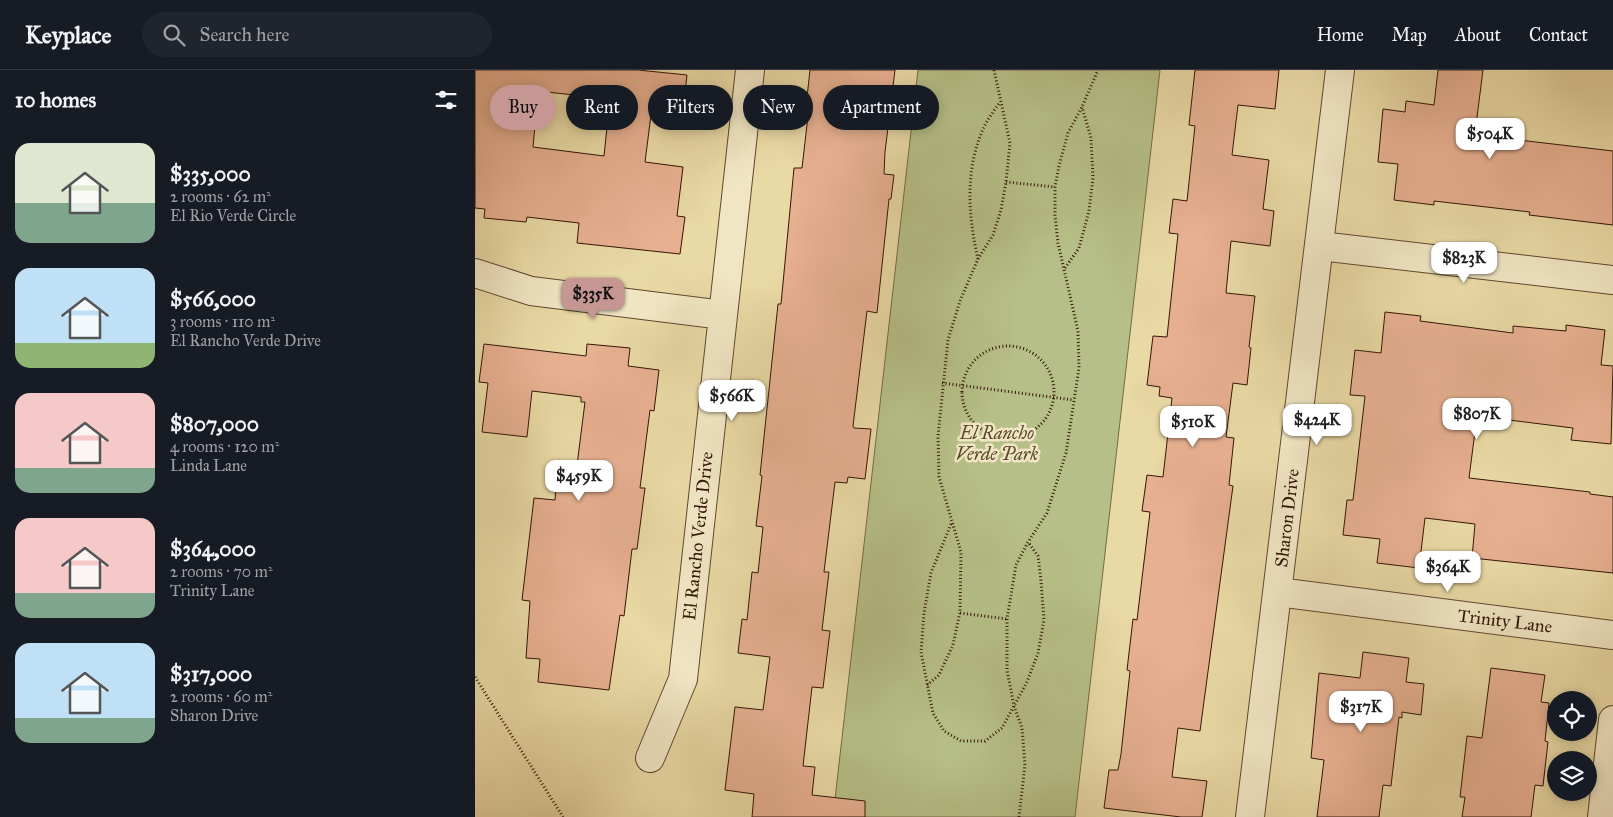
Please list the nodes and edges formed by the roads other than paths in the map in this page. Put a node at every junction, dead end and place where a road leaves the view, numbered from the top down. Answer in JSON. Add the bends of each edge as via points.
{"nodes":[{"id":1,"x":750,"y":70,"type":"edge"},
{"id":2,"x":1340,"y":70,"type":"edge"},
{"id":3,"x":1320,"y":246,"type":"junction"},
{"id":4,"x":475,"y":273,"type":"edge"},
{"id":5,"x":1613,"y":280,"type":"edge"},
{"id":6,"x":723,"y":315,"type":"junction"},
{"id":7,"x":1278,"y":592,"type":"junction"},
{"id":8,"x":1613,"y":635,"type":"edge"},
{"id":9,"x":1613,"y":720,"type":"edge"},
{"id":10,"x":650,"y":758,"type":"dead end"},
{"id":11,"x":1250,"y":817,"type":"edge"},
{"id":12,"x":1602,"y":817,"type":"edge"}],
"edges":[{"from":1,"to":6,"type":"street","name":"El Rancho Verde Drive"},
{"from":2,"to":3,"type":"street","name":"Sharon Drive"},
{"from":3,"to":5,"type":"street"},
{"from":3,"to":7,"type":"street","name":"Sharon Drive"},
{"from":4,"to":6,"type":"street","via":[[531,291]]},
{"from":6,"to":10,"type":"street","name":"El Rancho Verde Drive","via":[[683,679]]},
{"from":7,"to":8,"type":"street","name":"Trinity Lane"},
{"from":7,"to":11,"type":"street","name":"Sharon Drive"},
{"from":9,"to":12,"type":"street"}]}
